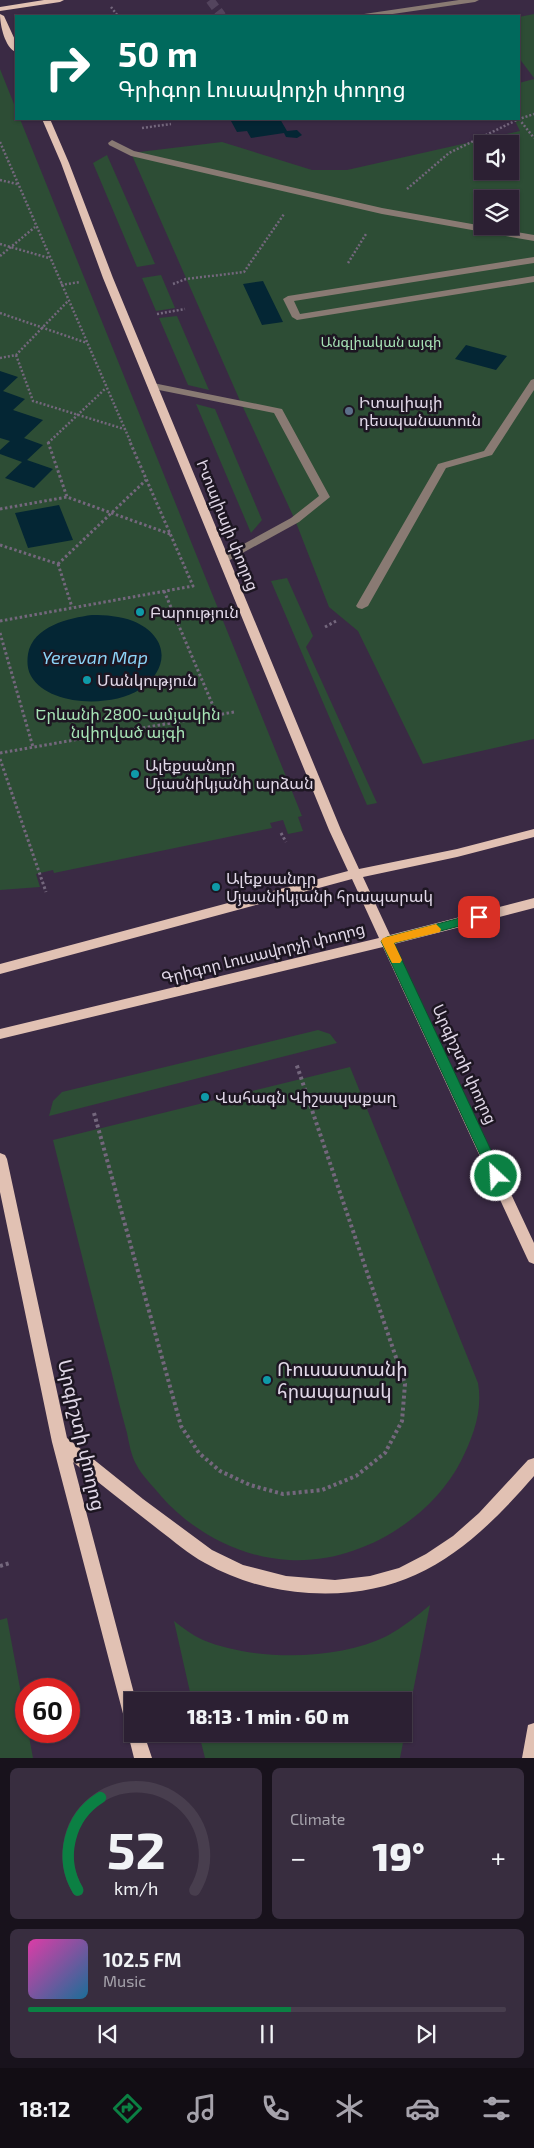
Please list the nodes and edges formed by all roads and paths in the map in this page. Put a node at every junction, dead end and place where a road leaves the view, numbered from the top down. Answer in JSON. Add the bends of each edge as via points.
{"nodes":[{"id":1,"x":60,"y":0,"type":"edge"},
{"id":2,"x":422,"y":0,"type":"edge"},
{"id":3,"x":475,"y":0,"type":"edge"},
{"id":4,"x":111,"y":7,"type":"dead end"},
{"id":5,"x":428,"y":7,"type":"junction"},
{"id":6,"x":0,"y":9,"type":"edge"},
{"id":7,"x":117,"y":15,"type":"edge"},
{"id":8,"x":371,"y":15,"type":"edge"},
{"id":9,"x":0,"y":16,"type":"edge"},
{"id":10,"x":15,"y":48,"type":"edge"},
{"id":11,"x":46,"y":120,"type":"edge"},
{"id":12,"x":520,"y":120,"type":"edge"},
{"id":13,"x":171,"y":124,"type":"dead end"},
{"id":14,"x":137,"y":128,"type":"dead end"},
{"id":15,"x":534,"y":138,"type":"edge"},
{"id":16,"x":0,"y":142,"type":"edge"},
{"id":17,"x":112,"y":143,"type":"dead end"},
{"id":18,"x":6,"y":155,"type":"junction"},
{"id":19,"x":0,"y":159,"type":"edge"},
{"id":20,"x":0,"y":180,"type":"edge"},
{"id":21,"x":17,"y":184,"type":"junction"},
{"id":22,"x":300,"y":192,"type":"junction"},
{"id":23,"x":36,"y":226,"type":"junction"},
{"id":24,"x":534,"y":238,"type":"edge"},
{"id":25,"x":0,"y":244,"type":"edge"},
{"id":26,"x":9,"y":247,"type":"junction"},
{"id":27,"x":0,"y":256,"type":"edge"},
{"id":28,"x":50,"y":258,"type":"junction"},
{"id":29,"x":534,"y":260,"type":"edge"},
{"id":30,"x":534,"y":279,"type":"edge"},
{"id":31,"x":68,"y":284,"type":"dead end"},
{"id":32,"x":173,"y":284,"type":"dead end"},
{"id":33,"x":61,"y":285,"type":"junction"},
{"id":34,"x":68,"y":301,"type":"junction"},
{"id":35,"x":0,"y":308,"type":"edge"},
{"id":36,"x":185,"y":310,"type":"dead end"},
{"id":37,"x":1,"y":313,"type":"edge"},
{"id":38,"x":158,"y":314,"type":"dead end"},
{"id":39,"x":43,"y":327,"type":"junction"},
{"id":40,"x":87,"y":343,"type":"junction"},
{"id":41,"x":16,"y":355,"type":"junction"},
{"id":42,"x":0,"y":358,"type":"edge"},
{"id":43,"x":534,"y":382,"type":"edge"},
{"id":44,"x":153,"y":386,"type":"junction"},
{"id":45,"x":106,"y":388,"type":"junction"},
{"id":46,"x":77,"y":415,"type":"junction"},
{"id":47,"x":124,"y":429,"type":"junction"},
{"id":48,"x":146,"y":480,"type":"junction"},
{"id":49,"x":67,"y":497,"type":"junction"},
{"id":50,"x":0,"y":508,"type":"edge"},
{"id":51,"x":112,"y":513,"type":"junction"},
{"id":52,"x":170,"y":534,"type":"junction"},
{"id":53,"x":0,"y":545,"type":"edge"},
{"id":54,"x":224,"y":560,"type":"junction"},
{"id":55,"x":58,"y":564,"type":"junction"},
{"id":56,"x":164,"y":591,"type":"junction"},
{"id":57,"x":362,"y":606,"type":"dead end"},
{"id":58,"x":72,"y":607,"type":"junction"},
{"id":59,"x":0,"y":621,"type":"edge"},
{"id":60,"x":0,"y":633,"type":"edge"},
{"id":61,"x":234,"y":712,"type":"dead end"},
{"id":62,"x":217,"y":715,"type":"junction"},
{"id":63,"x":33,"y":747,"type":"junction"},
{"id":64,"x":0,"y":753,"type":"edge"},
{"id":65,"x":0,"y":759,"type":"edge"},
{"id":66,"x":281,"y":832,"type":"dead end"},
{"id":67,"x":534,"y":834,"type":"edge"},
{"id":68,"x":286,"y":842,"type":"dead end"},
{"id":69,"x":355,"y":874,"type":"junction"},
{"id":70,"x":46,"y":892,"type":"dead end"},
{"id":71,"x":534,"y":903,"type":"edge"},
{"id":72,"x":387,"y":941,"type":"junction"},
{"id":73,"x":0,"y":969,"type":"edge"},
{"id":74,"x":0,"y":1034,"type":"edge"},
{"id":75,"x":296,"y":1063,"type":"dead end"},
{"id":76,"x":94,"y":1113,"type":"dead end"},
{"id":77,"x":0,"y":1159,"type":"edge"},
{"id":78,"x":534,"y":1258,"type":"edge"},
{"id":79,"x":60,"y":1442,"type":"junction"},
{"id":80,"x":534,"y":1464,"type":"edge"},
{"id":81,"x":10,"y":1563,"type":"dead end"},
{"id":82,"x":0,"y":1566,"type":"edge"},
{"id":83,"x":125,"y":1692,"type":"edge"},
{"id":84,"x":534,"y":1731,"type":"edge"},
{"id":85,"x":138,"y":1742,"type":"edge"},
{"id":86,"x":143,"y":1758,"type":"edge"},
{"id":87,"x":531,"y":1758,"type":"edge"}],
"edges":[{"from":1,"to":6,"type":"main road"},
{"from":2,"to":5,"type":"street"},
{"from":3,"to":5,"type":"street"},
{"from":4,"to":7,"type":"path"},
{"from":5,"to":8,"type":"street"},
{"from":9,"to":10,"type":"main road"},
{"from":11,"to":44,"type":"main road","name":"Իտալիայի փողոց"},
{"from":12,"to":15,"type":"path"},
{"from":13,"to":14,"type":"path"},
{"from":16,"to":18,"type":"path"},
{"from":17,"to":22,"type":"street","via":[[131,152]]},
{"from":18,"to":19,"type":"path"},
{"from":18,"to":21,"type":"path"},
{"from":20,"to":21,"type":"path"},
{"from":21,"to":23,"type":"path"},
{"from":22,"to":24,"type":"street"},
{"from":22,"to":32,"type":"path","via":[[244,272]]},
{"from":23,"to":26,"type":"path"},
{"from":23,"to":28,"type":"path"},
{"from":25,"to":26,"type":"path"},
{"from":26,"to":27,"type":"path"},
{"from":26,"to":28,"type":"path"},
{"from":28,"to":33,"type":"path"},
{"from":29,"to":30,"type":"street","via":[[288,299],[297,317]]},
{"from":31,"to":33,"type":"path"},
{"from":33,"to":34,"type":"path"},
{"from":34,"to":39,"type":"path"},
{"from":34,"to":40,"type":"path"},
{"from":35,"to":37,"type":"path"},
{"from":36,"to":38,"type":"path"},
{"from":37,"to":39,"type":"path"},
{"from":39,"to":40,"type":"path"},
{"from":39,"to":41,"type":"path"},
{"from":40,"to":45,"type":"path"},
{"from":41,"to":42,"type":"path"},
{"from":41,"to":46,"type":"path","via":[[33,401]]},
{"from":43,"to":57,"type":"street","via":[[488,453],[442,466]]},
{"from":44,"to":54,"type":"main road","name":"Իտալիայի փողոց"},
{"from":44,"to":54,"type":"street","via":[[278,411],[325,497],[295,520]]},
{"from":45,"to":46,"type":"path"},
{"from":45,"to":47,"type":"path"},
{"from":46,"to":47,"type":"path"},
{"from":46,"to":49,"type":"path","via":[[48,442]]},
{"from":47,"to":48,"type":"path"},
{"from":48,"to":51,"type":"path"},
{"from":48,"to":52,"type":"path"},
{"from":49,"to":50,"type":"path"},
{"from":49,"to":51,"type":"path"},
{"from":51,"to":52,"type":"path"},
{"from":51,"to":55,"type":"path"},
{"from":52,"to":56,"type":"path","via":[[193,586]]},
{"from":53,"to":55,"type":"path"},
{"from":54,"to":69,"type":"main road","name":"Իտալիայի փողոց"},
{"from":55,"to":58,"type":"path"},
{"from":56,"to":58,"type":"path"},
{"from":56,"to":62,"type":"path"},
{"from":58,"to":59,"type":"path"},
{"from":60,"to":63,"type":"path"},
{"from":61,"to":62,"type":"path"},
{"from":62,"to":63,"type":"path"},
{"from":63,"to":64,"type":"path"},
{"from":65,"to":70,"type":"path"},
{"from":66,"to":68,"type":"path"},
{"from":67,"to":69,"type":"main road"},
{"from":69,"to":72,"type":"main road","name":"Իտալիայի փողոց"},
{"from":69,"to":73,"type":"main road"},
{"from":71,"to":72,"type":"main road","name":"Գրիգոր Լուսավորչի փողոց"},
{"from":72,"to":74,"type":"main road","name":"Գրիգոր Լուսավորչի փողոց"},
{"from":72,"to":78,"type":"main road","name":"Արգիշտի փողոց"},
{"from":75,"to":76,"type":"path","via":[[405,1384],[402,1421],[385,1453],[356,1476],[322,1490],[283,1494],[250,1485],[220,1471],[200,1452],[181,1426]]},
{"from":77,"to":79,"type":"main road","name":"Արգիշտի փողոց"},
{"from":79,"to":80,"type":"main road","via":[[150,1514],[213,1559],[257,1576],[317,1588],[370,1585],[419,1567],[483,1522]]},
{"from":79,"to":83,"type":"main road","name":"Արգիշտի փողոց"},
{"from":81,"to":82,"type":"path"},
{"from":84,"to":87,"type":"main road"},
{"from":85,"to":86,"type":"main road"}]}
